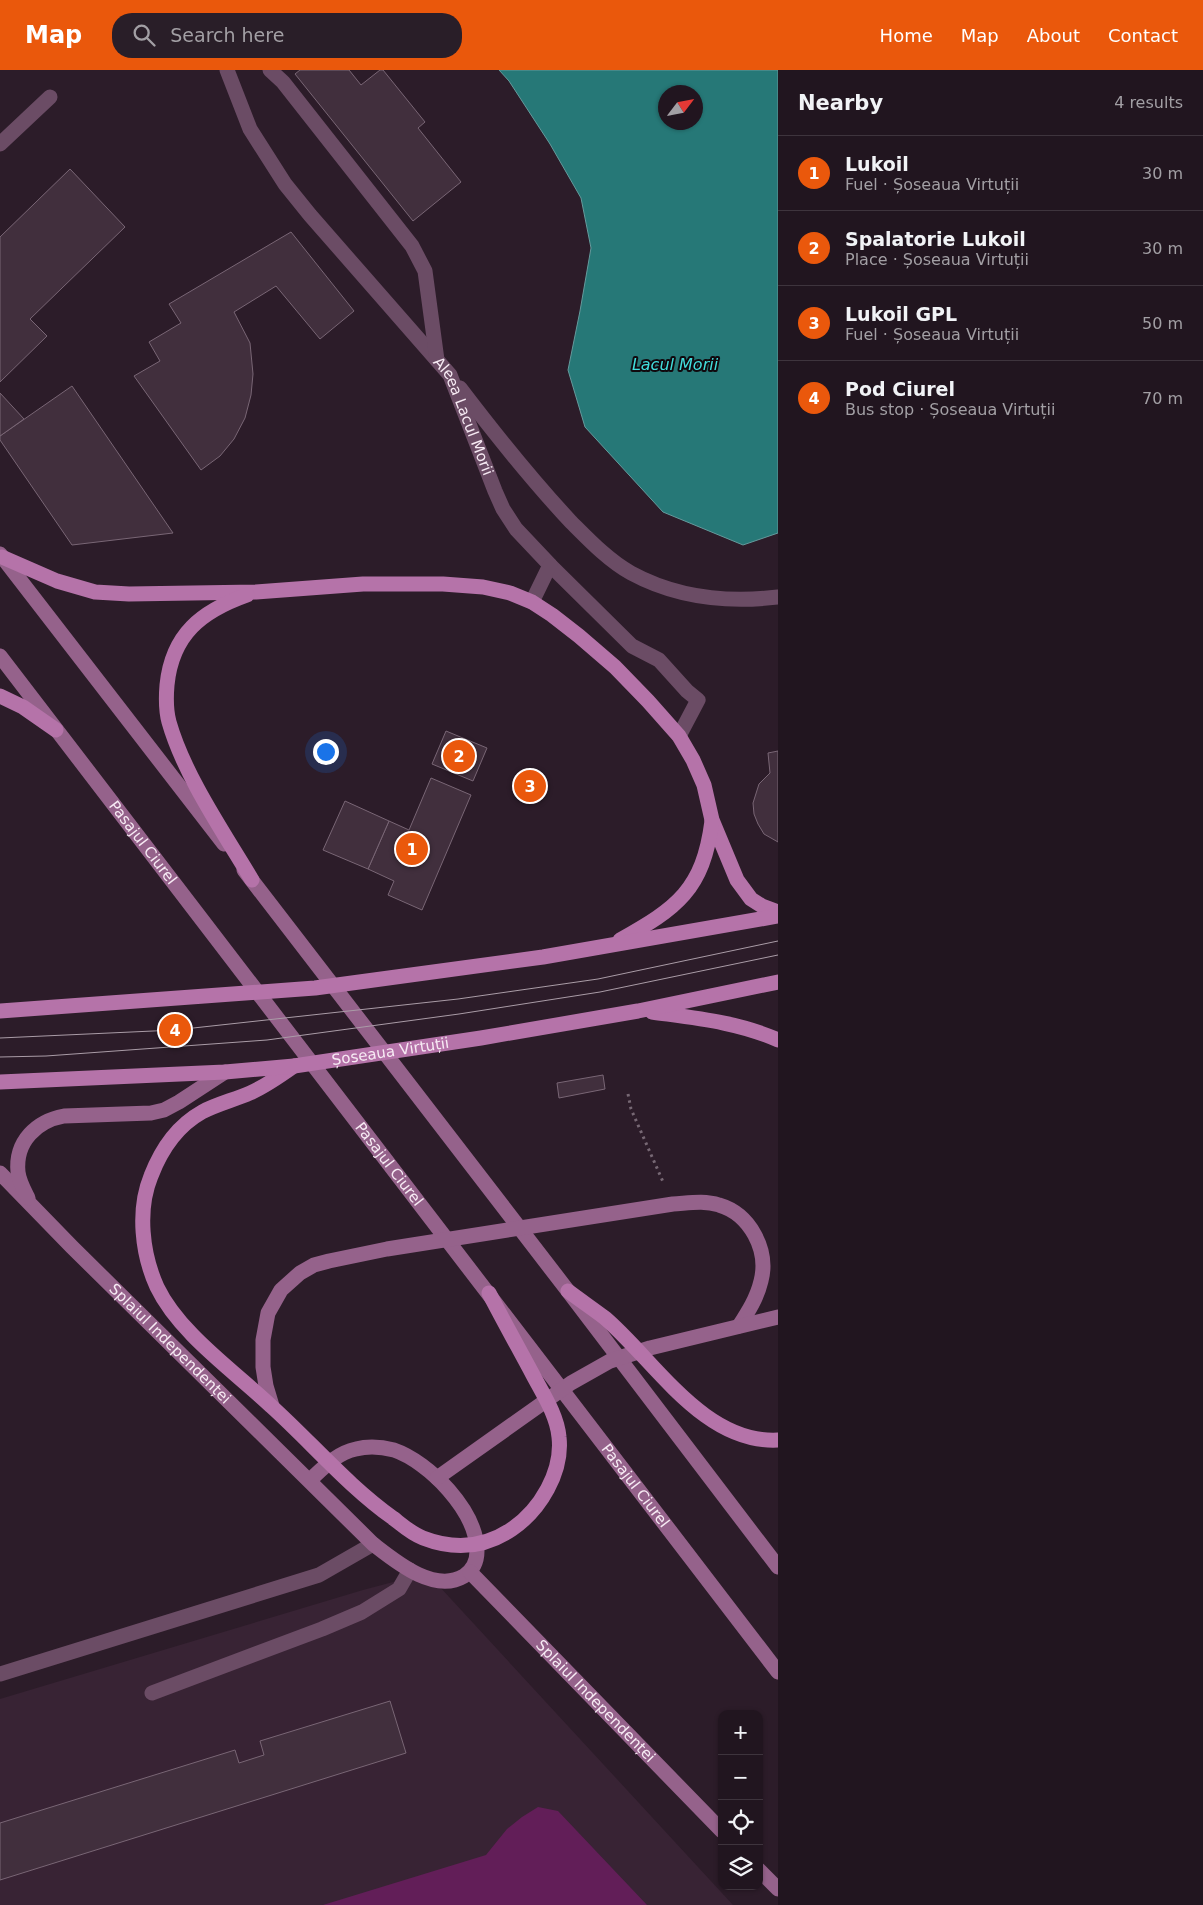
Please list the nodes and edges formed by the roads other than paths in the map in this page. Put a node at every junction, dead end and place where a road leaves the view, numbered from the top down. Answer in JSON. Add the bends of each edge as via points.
{"nodes":[{"id":1,"x":227,"y":70,"type":"edge"},
{"id":2,"x":270,"y":70,"type":"edge"},
{"id":3,"x":50,"y":97,"type":"dead end"},
{"id":4,"x":0,"y":144,"type":"edge"},
{"id":5,"x":437,"y":360,"type":"junction"},
{"id":6,"x":450,"y":375,"type":"junction"},
{"id":7,"x":1,"y":555,"type":"edge"},
{"id":8,"x":550,"y":565,"type":"junction"},
{"id":9,"x":256,"y":592,"type":"junction"},
{"id":10,"x":778,"y":597,"type":"edge"},
{"id":11,"x":532,"y":602,"type":"junction"},
{"id":12,"x":0,"y":656,"type":"edge"},
{"id":13,"x":0,"y":696,"type":"edge"},
{"id":14,"x":56,"y":730,"type":"junction"},
{"id":15,"x":679,"y":736,"type":"junction"},
{"id":16,"x":712,"y":820,"type":"junction"},
{"id":17,"x":252,"y":880,"type":"junction"},
{"id":18,"x":778,"y":914,"type":"edge"},
{"id":19,"x":609,"y":946,"type":"junction"},
{"id":20,"x":778,"y":982,"type":"edge"},
{"id":21,"x":0,"y":1011,"type":"edge"},
{"id":22,"x":638,"y":1011,"type":"junction"},
{"id":23,"x":778,"y":1040,"type":"edge"},
{"id":24,"x":294,"y":1066,"type":"junction"},
{"id":25,"x":225,"y":1072,"type":"junction"},
{"id":26,"x":0,"y":1082,"type":"edge"},
{"id":27,"x":0,"y":1173,"type":"edge"},
{"id":28,"x":32,"y":1206,"type":"junction"},
{"id":29,"x":568,"y":1291,"type":"junction"},
{"id":30,"x":489,"y":1293,"type":"junction"},
{"id":31,"x":778,"y":1317,"type":"edge"},
{"id":32,"x":739,"y":1326,"type":"junction"},
{"id":33,"x":272,"y":1406,"type":"junction"},
{"id":34,"x":778,"y":1440,"type":"edge"},
{"id":35,"x":438,"y":1478,"type":"junction"},
{"id":36,"x":310,"y":1480,"type":"junction"},
{"id":37,"x":373,"y":1544,"type":"junction"},
{"id":38,"x":778,"y":1567,"type":"edge"},
{"id":39,"x":410,"y":1570,"type":"junction"},
{"id":40,"x":470,"y":1572,"type":"junction"},
{"id":41,"x":778,"y":1672,"type":"edge"},
{"id":42,"x":0,"y":1674,"type":"edge"},
{"id":43,"x":152,"y":1694,"type":"dead end"},
{"id":44,"x":718,"y":1827,"type":"edge"},
{"id":45,"x":763,"y":1874,"type":"edge"},
{"id":46,"x":778,"y":1889,"type":"edge"}],
"edges":[{"from":1,"to":5,"type":"street","via":[[250,129],[285,184]]},
{"from":2,"to":5,"type":"street","name":"Aleea Lacul Morii","via":[[283,82],[420,259],[425,271]]},
{"from":3,"to":4,"type":"street"},
{"from":5,"to":6,"type":"street","name":"Aleea Lacul Morii"},
{"from":6,"to":8,"type":"street","name":"Aleea Lacul Morii","via":[[503,509],[516,529]]},
{"from":6,"to":10,"type":"street","via":[[554,504],[597,547],[629,572],[665,588],[702,597],[726,600]]},
{"from":7,"to":9,"type":"main road","via":[[57,581],[95,592]]},
{"from":7,"to":17,"type":"main road"},
{"from":8,"to":11,"type":"street"},
{"from":8,"to":15,"type":"street","name":"Aleea Lacul Morii","via":[[632,646],[659,660],[698,700]]},
{"from":9,"to":11,"type":"main road","via":[[364,584],[444,584],[483,586],[510,592]]},
{"from":9,"to":17,"type":"main road","via":[[214,609],[186,632],[174,651],[166,695],[169,721],[178,748]]},
{"from":11,"to":15,"type":"main road","via":[[552,614],[614,667]]},
{"from":12,"to":14,"type":"main road","name":"Pasajul Ciurel"},
{"from":13,"to":14,"type":"main road"},
{"from":14,"to":30,"type":"main road","name":"Pasajul Ciurel"},
{"from":15,"to":16,"type":"main road","via":[[704,786]]},
{"from":16,"to":18,"type":"main road","via":[[744,892]]},
{"from":16,"to":19,"type":"main road","via":[[706,858],[689,890],[663,915]]},
{"from":17,"to":29,"type":"main road"},
{"from":18,"to":19,"type":"main road"},
{"from":19,"to":21,"type":"main road","via":[[315,988]]},
{"from":20,"to":22,"type":"main road","name":"Șoseaua Virtuții"},
{"from":22,"to":23,"type":"main road","via":[[736,1025]]},
{"from":22,"to":24,"type":"main road","name":"Șoseaua Virtuții"},
{"from":24,"to":25,"type":"main road","name":"Șoseaua Virtuții"},
{"from":24,"to":33,"type":"main road","via":[[267,1085],[208,1109],[185,1124],[156,1163],[143,1212],[150,1269],[168,1306],[197,1339]]},
{"from":25,"to":26,"type":"main road","name":"Șoseaua Virtuții"},
{"from":25,"to":28,"type":"main road","name":"Splaiul Independenței","via":[[164,1110],[64,1116],[38,1126],[26,1140],[18,1160],[22,1186]]},
{"from":27,"to":28,"type":"main road","name":"Splaiul Independenței"},
{"from":28,"to":36,"type":"main road","name":"Splaiul Independenței"},
{"from":29,"to":34,"type":"main road","via":[[605,1319],[706,1417],[742,1435]]},
{"from":29,"to":38,"type":"main road"},
{"from":30,"to":33,"type":"main road","via":[[551,1409],[559,1436],[558,1461],[552,1481],[531,1513],[500,1536],[461,1546],[442,1545],[419,1537],[371,1502]]},
{"from":30,"to":41,"type":"main road","name":"Pasajul Ciurel"},
{"from":31,"to":32,"type":"main road"},
{"from":32,"to":33,"type":"main road","via":[[753,1302],[763,1264],[755,1234],[747,1223],[736,1212],[719,1204],[673,1204],[387,1250],[314,1265],[281,1290],[268,1313],[263,1340],[263,1367]]},
{"from":32,"to":35,"type":"main road","via":[[629,1353],[603,1364],[571,1383]]},
{"from":35,"to":36,"type":"main road","via":[[393,1450],[372,1447],[342,1454]]},
{"from":35,"to":40,"type":"main road","via":[[461,1506],[472,1526],[477,1549],[476,1561]]},
{"from":36,"to":37,"type":"main road","name":"Splaiul Independenței"},
{"from":37,"to":39,"type":"main road","name":"Splaiul Independenței"},
{"from":37,"to":42,"type":"street","via":[[319,1575]]},
{"from":39,"to":40,"type":"main road","name":"Splaiul Independenței","via":[[440,1581],[460,1578]]},
{"from":39,"to":43,"type":"street","via":[[399,1589],[362,1612]]},
{"from":40,"to":44,"type":"main road","name":"Splaiul Independenței"},
{"from":45,"to":46,"type":"main road"}]}
